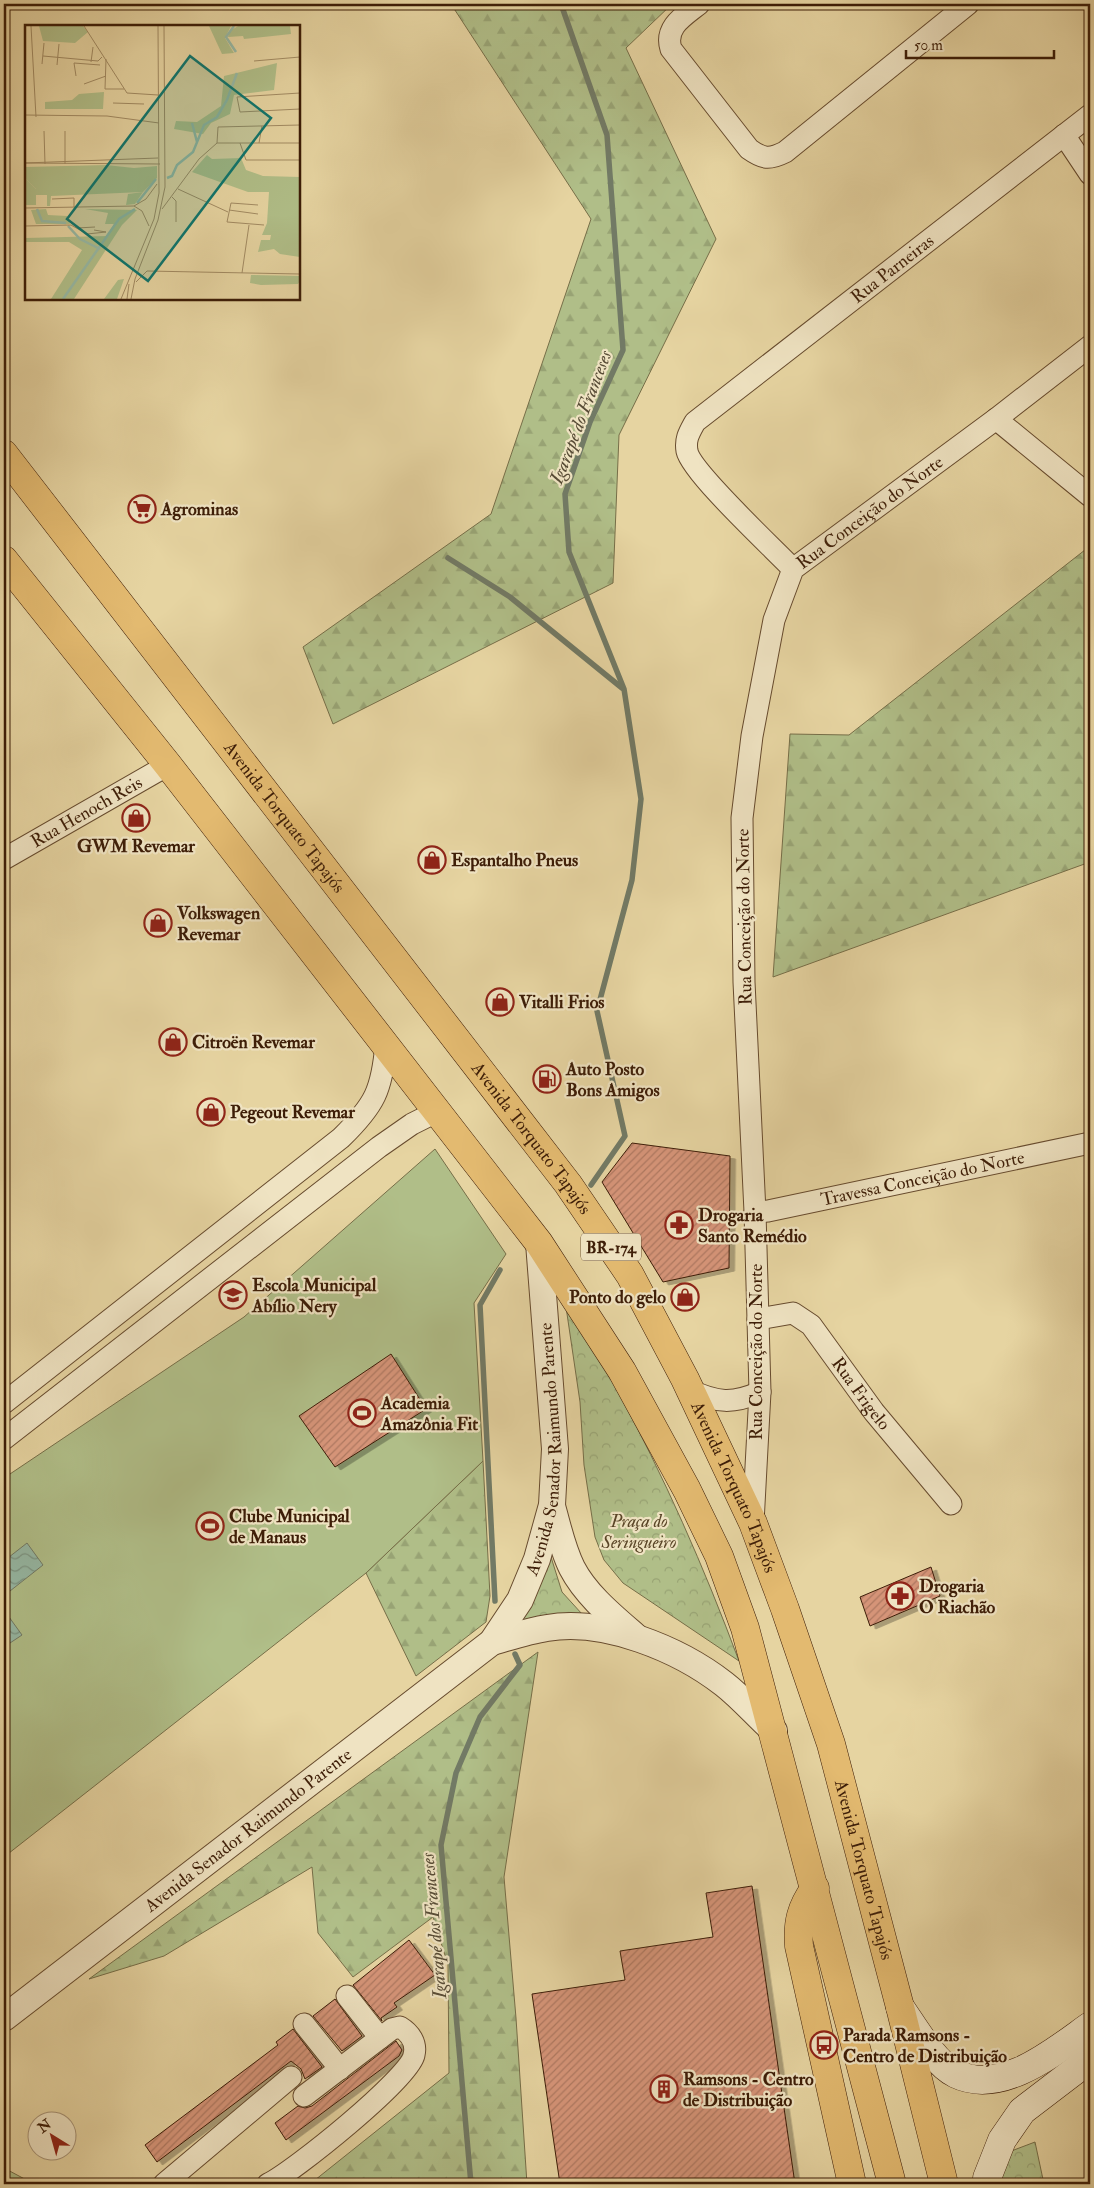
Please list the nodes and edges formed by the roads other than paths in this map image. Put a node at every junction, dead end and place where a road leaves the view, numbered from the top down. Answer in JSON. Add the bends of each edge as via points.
{"nodes":[{"id":1,"x":698,"y":4,"type":"edge"},
{"id":2,"x":968,"y":4,"type":"edge"},
{"id":3,"x":1090,"y":115,"type":"edge"},
{"id":4,"x":1064,"y":135,"type":"junction"},
{"id":5,"x":1090,"y":174,"type":"edge"},
{"id":6,"x":1090,"y":346,"type":"edge"},
{"id":7,"x":996,"y":419,"type":"junction"},
{"id":8,"x":4,"y":454,"type":"edge"},
{"id":9,"x":1090,"y":496,"type":"edge"},
{"id":10,"x":4,"y":560,"type":"edge"},
{"id":11,"x":793,"y":569,"type":"junction"},
{"id":12,"x":168,"y":765,"type":"junction"},
{"id":13,"x":4,"y":859,"type":"edge"},
{"id":14,"x":386,"y":1044,"type":"junction"},
{"id":15,"x":438,"y":1111,"type":"junction"},
{"id":16,"x":1090,"y":1143,"type":"edge"},
{"id":17,"x":755,"y":1212,"type":"junction"},
{"id":18,"x":239,"y":1218,"type":"junction"},
{"id":19,"x":259,"y":1241,"type":"junction"},
{"id":20,"x":539,"y":1243,"type":"junction"},
{"id":21,"x":758,"y":1319,"type":"junction"},
{"id":22,"x":56,"y":1362,"type":"junction"},
{"id":23,"x":74,"y":1384,"type":"junction"},
{"id":24,"x":690,"y":1390,"type":"junction"},
{"id":25,"x":760,"y":1392,"type":"junction"},
{"id":26,"x":4,"y":1403,"type":"edge"},
{"id":27,"x":4,"y":1439,"type":"edge"},
{"id":28,"x":952,"y":1504,"type":"dead end"},
{"id":29,"x":552,"y":1505,"type":"junction"},
{"id":30,"x":753,"y":1523,"type":"junction"},
{"id":31,"x":639,"y":1639,"type":"junction"},
{"id":32,"x":492,"y":1642,"type":"junction"},
{"id":33,"x":774,"y":1731,"type":"junction"},
{"id":34,"x":815,"y":1888,"type":"junction"},
{"id":35,"x":347,"y":1996,"type":"dead end"},
{"id":36,"x":900,"y":2007,"type":"junction"},
{"id":37,"x":4,"y":2018,"type":"edge"},
{"id":38,"x":304,"y":2024,"type":"dead end"},
{"id":39,"x":1090,"y":2026,"type":"edge"},
{"id":40,"x":380,"y":2038,"type":"junction"},
{"id":41,"x":1090,"y":2059,"type":"edge"},
{"id":42,"x":340,"y":2068,"type":"junction"},
{"id":43,"x":291,"y":2077,"type":"dead end"},
{"id":44,"x":304,"y":2096,"type":"dead end"},
{"id":45,"x":164,"y":2184,"type":"edge"},
{"id":46,"x":268,"y":2184,"type":"edge"},
{"id":47,"x":852,"y":2184,"type":"edge"},
{"id":48,"x":892,"y":2184,"type":"edge"},
{"id":49,"x":944,"y":2184,"type":"edge"},
{"id":50,"x":987,"y":2184,"type":"edge"}],
"edges":[{"from":1,"to":2,"type":"street","via":[[675,24],[668,40],[671,49],[749,149],[761,158],[772,158],[785,152]]},
{"from":3,"to":4,"type":"street","name":"Rua Parneiras"},
{"from":4,"to":5,"type":"street"},
{"from":4,"to":11,"type":"street","name":"Rua Parneiras","via":[[695,422],[686,439],[688,454],[703,476]]},
{"from":6,"to":7,"type":"street","name":"Rua Conceição do Norte"},
{"from":7,"to":9,"type":"street"},
{"from":7,"to":11,"type":"street","name":"Rua Conceição do Norte"},
{"from":8,"to":24,"type":"highway","name":"Avenida Torquato Tapajós","number":"BR-174","via":[[568,1184],[630,1275]]},
{"from":10,"to":12,"type":"highway","number":"BR-174"},
{"from":11,"to":17,"type":"street","name":"Rua Conceição do Norte","via":[[774,620],[752,736],[742,818],[744,982]]},
{"from":12,"to":13,"type":"street","name":"Rua Henoch Reis"},
{"from":12,"to":14,"type":"highway","number":"BR-174"},
{"from":14,"to":15,"type":"highway","number":"BR-174"},
{"from":14,"to":18,"type":"street","via":[[383,1076],[373,1100],[358,1121]]},
{"from":15,"to":19,"type":"street","via":[[379,1147]]},
{"from":15,"to":20,"type":"highway","number":"BR-174"},
{"from":16,"to":17,"type":"street","name":"Travessa Conceição do Norte","via":[[768,1212]]},
{"from":17,"to":21,"type":"street","name":"Rua Conceição do Norte"},
{"from":18,"to":19,"type":"street"},
{"from":18,"to":22,"type":"street"},
{"from":19,"to":23,"type":"street"},
{"from":20,"to":29,"type":"street","name":"Avenida Senador Raimundo Parente","via":[[555,1449]]},
{"from":20,"to":33,"type":"highway","number":"BR-174","via":[[622,1371],[719,1556],[746,1628]]},
{"from":21,"to":25,"type":"street","name":"Rua Conceição do Norte"},
{"from":21,"to":28,"type":"street","name":"Rua Frigelo","via":[[793,1313],[811,1325],[874,1412]]},
{"from":22,"to":23,"type":"street"},
{"from":22,"to":26,"type":"street"},
{"from":23,"to":27,"type":"street"},
{"from":24,"to":25,"type":"street","via":[[718,1402],[733,1401]]},
{"from":24,"to":30,"type":"highway","name":"Avenida Torquato Tapajós","number":"BR-174"},
{"from":25,"to":30,"type":"street","name":"Rua Conceição do Norte"},
{"from":29,"to":31,"type":"street","via":[[573,1569],[591,1594]]},
{"from":29,"to":32,"type":"street","name":"Avenida Senador Raimundo Parente","via":[[537,1559],[520,1600]]},
{"from":30,"to":36,"type":"highway","name":"Avenida Torquato Tapajós","number":"BR-174","via":[[831,1744]]},
{"from":31,"to":32,"type":"street","name":"Avenida Senador Raimundo Parente","via":[[594,1627],[548,1627]]},
{"from":31,"to":33,"type":"street","name":"Avenida Senador Raimundo Parente","via":[[678,1655],[724,1684]]},
{"from":32,"to":37,"type":"street","name":"Avenida Senador Raimundo Parente"},
{"from":33,"to":34,"type":"highway","number":"BR-174"},
{"from":34,"to":47,"type":"highway","via":[[805,1900],[800,1914],[799,1946]]},
{"from":34,"to":48,"type":"highway","number":"BR-174"},
{"from":35,"to":40,"type":"street"},
{"from":36,"to":39,"type":"main road","via":[[935,2055],[955,2074],[976,2080],[1002,2077],[1024,2068]]},
{"from":36,"to":49,"type":"highway","name":"Avenida Torquato Tapajós","number":"BR-174"},
{"from":38,"to":42,"type":"street"},
{"from":40,"to":42,"type":"street"},
{"from":40,"to":46,"type":"street","via":[[400,2026],[407,2031],[414,2042],[414,2057],[406,2070],[344,2130]]},
{"from":41,"to":50,"type":"main road","via":[[1022,2111],[1002,2140]]},
{"from":42,"to":44,"type":"street"},
{"from":43,"to":45,"type":"street"}]}
